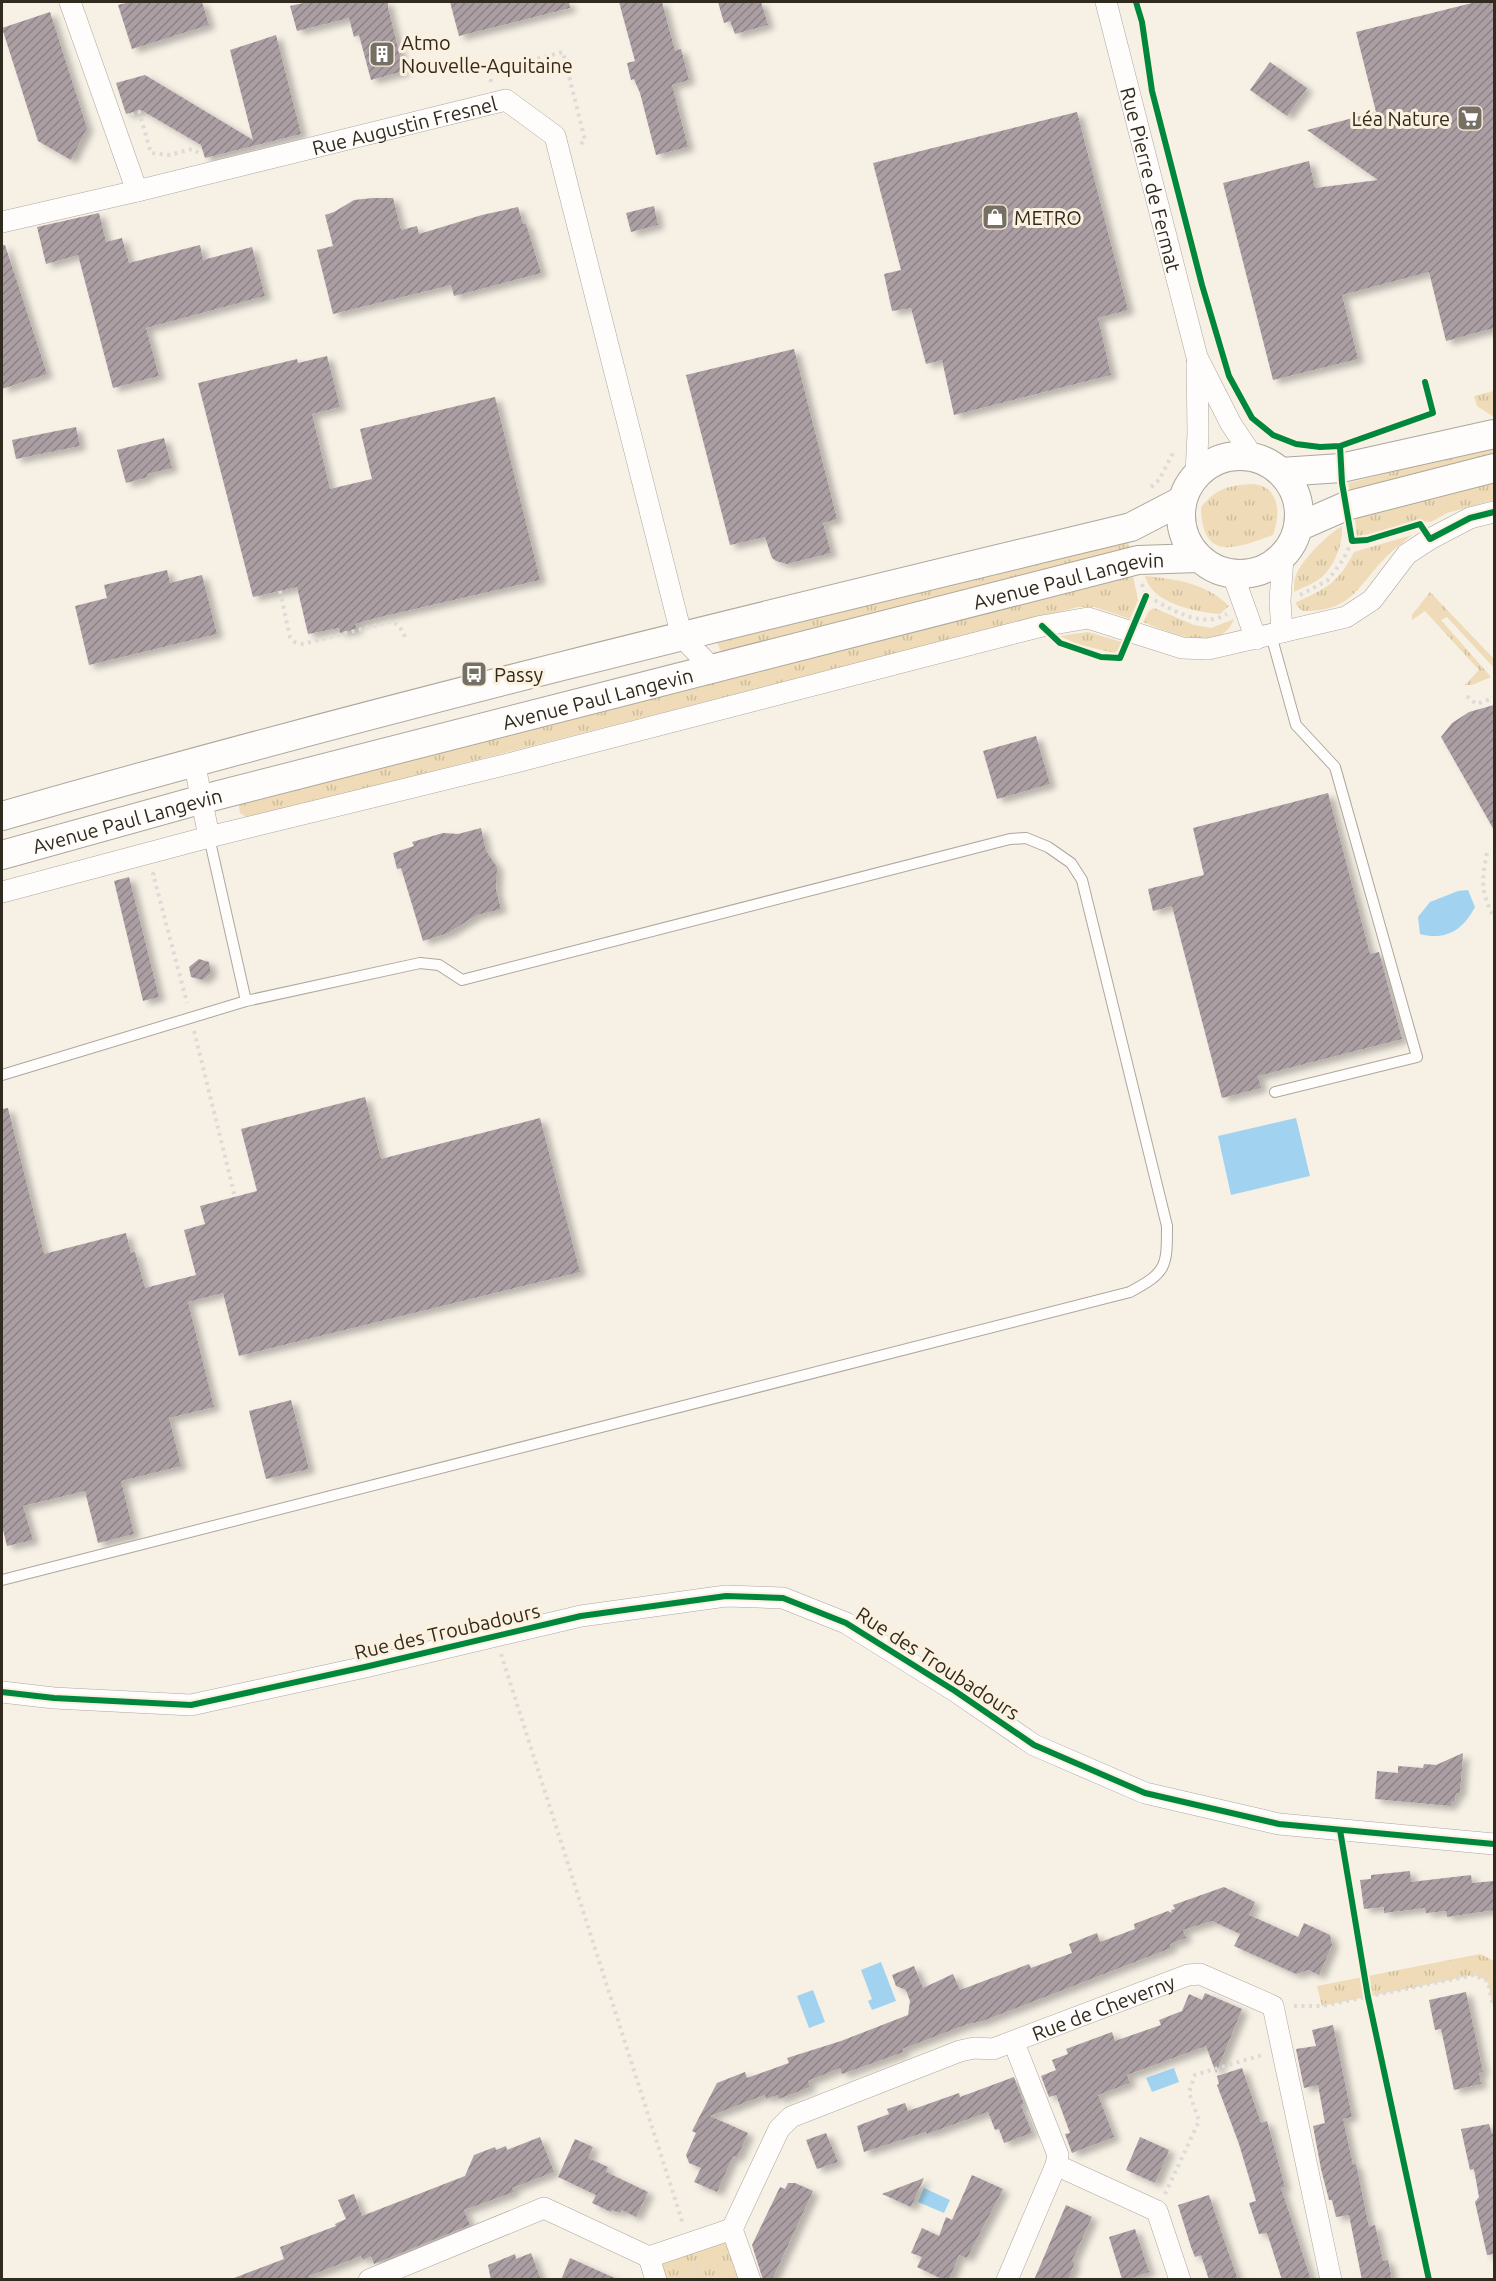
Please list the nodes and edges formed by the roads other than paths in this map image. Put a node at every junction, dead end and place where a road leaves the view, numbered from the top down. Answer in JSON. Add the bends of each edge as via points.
{"nodes":[{"id":1,"x":70,"y":2,"type":"edge"},
{"id":2,"x":1106,"y":2,"type":"edge"},
{"id":3,"x":137,"y":191,"type":"junction"},
{"id":4,"x":2,"y":222,"type":"edge"},
{"id":5,"x":1197,"y":357,"type":"junction"},
{"id":6,"x":1494,"y":434,"type":"edge"},
{"id":7,"x":1253,"y":457,"type":"junction"},
{"id":8,"x":1494,"y":468,"type":"edge"},
{"id":9,"x":1281,"y":472,"type":"junction"},
{"id":10,"x":1196,"y":474,"type":"junction"},
{"id":11,"x":1182,"y":501,"type":"junction"},
{"id":12,"x":1494,"y":512,"type":"edge"},
{"id":13,"x":1298,"y":527,"type":"junction"},
{"id":14,"x":1283,"y":557,"type":"junction"},
{"id":15,"x":1198,"y":558,"type":"junction"},
{"id":16,"x":1233,"y":574,"type":"junction"},
{"id":17,"x":1270,"y":635,"type":"junction"},
{"id":18,"x":681,"y":637,"type":"junction"},
{"id":19,"x":711,"y":668,"type":"junction"},
{"id":20,"x":194,"y":761,"type":"junction"},
{"id":21,"x":203,"y":799,"type":"junction"},
{"id":22,"x":2,"y":816,"type":"edge"},
{"id":23,"x":209,"y":837,"type":"junction"},
{"id":24,"x":2,"y":855,"type":"edge"},
{"id":25,"x":2,"y":892,"type":"edge"},
{"id":26,"x":246,"y":1000,"type":"junction"},
{"id":27,"x":2,"y":1075,"type":"edge"},
{"id":28,"x":1275,"y":1092,"type":"dead end"},
{"id":29,"x":2,"y":1580,"type":"edge"},
{"id":30,"x":2,"y":1692,"type":"edge"},
{"id":31,"x":1494,"y":1844,"type":"edge"},
{"id":32,"x":1014,"y":2043,"type":"junction"},
{"id":33,"x":1056,"y":2164,"type":"junction"},
{"id":34,"x":732,"y":2229,"type":"junction"},
{"id":35,"x":649,"y":2257,"type":"junction"},
{"id":36,"x":369,"y":2280,"type":"edge"},
{"id":37,"x":656,"y":2280,"type":"edge"},
{"id":38,"x":750,"y":2280,"type":"edge"},
{"id":39,"x":1007,"y":2280,"type":"edge"},
{"id":40,"x":1180,"y":2280,"type":"edge"},
{"id":41,"x":1331,"y":2280,"type":"edge"}],
"edges":[{"from":1,"to":3,"type":"street"},
{"from":2,"to":5,"type":"street","name":"Rue Pierre de Fermat"},
{"from":3,"to":4,"type":"street","name":"Rue Augustin Fresnel"},
{"from":3,"to":18,"type":"street","name":"Rue Augustin Fresnel","via":[[202,164],[506,100],[555,136]]},
{"from":5,"to":7,"type":"street","name":"Rue Pierre de Fermat","via":[[1231,424]]},
{"from":5,"to":10,"type":"street","name":"Rue Pierre de Fermat"},
{"from":6,"to":9,"type":"main road","via":[[1341,468]]},
{"from":7,"to":9,"type":"main road"},
{"from":7,"to":10,"type":"main road","via":[[1222,458]]},
{"from":8,"to":13,"type":"main road","via":[[1346,506]]},
{"from":9,"to":13,"type":"main road","via":[[1293,488],[1299,507]]},
{"from":10,"to":11,"type":"main road"},
{"from":11,"to":15,"type":"main road","via":[[1180,521],[1185,541]]},
{"from":11,"to":18,"type":"main road","name":"Avenue Paul Langevin","via":[[1131,527]]},
{"from":12,"to":17,"type":"street","via":[[1470,518],[1407,554],[1372,600],[1346,617]]},
{"from":13,"to":14,"type":"main road"},
{"from":14,"to":16,"type":"main road","via":[[1251,574]]},
{"from":14,"to":17,"type":"street","via":[[1280,601]]},
{"from":15,"to":16,"type":"main road","via":[[1214,569]]},
{"from":15,"to":19,"type":"main road","name":"Avenue Paul Langevin","via":[[1138,560]]},
{"from":16,"to":17,"type":"street"},
{"from":17,"to":23,"type":"street","via":[[1208,649],[1182,648],[1088,618],[1042,626]]},
{"from":17,"to":28,"type":"lane","via":[[1296,725],[1335,766],[1417,1058]]},
{"from":18,"to":19,"type":"street","name":"Rue Augustin Fresnel"},
{"from":18,"to":20,"type":"main road","name":"Avenue Paul Langevin"},
{"from":19,"to":21,"type":"main road","name":"Avenue Paul Langevin"},
{"from":20,"to":21,"type":"street"},
{"from":20,"to":22,"type":"main road","name":"Avenue Paul Langevin"},
{"from":21,"to":23,"type":"street"},
{"from":21,"to":24,"type":"main road","name":"Avenue Paul Langevin"},
{"from":23,"to":25,"type":"street"},
{"from":23,"to":26,"type":"lane"},
{"from":26,"to":27,"type":"lane"},
{"from":26,"to":29,"type":"lane","via":[[420,963],[440,965],[462,980],[1026,838],[1071,863],[1082,880],[1167,1226],[1164,1269],[1130,1292]]},
{"from":30,"to":31,"type":"street","name":"Rue des Troubadours","via":[[191,1705],[581,1616],[726,1596],[783,1599],[846,1623],[1034,1745],[1145,1793],[1279,1824]]},
{"from":32,"to":33,"type":"street","via":[[1058,2155]]},
{"from":32,"to":34,"type":"street","name":"Rue de Cheverny","via":[[960,2051],[791,2117],[779,2129]]},
{"from":32,"to":41,"type":"street","name":"Rue de Cheverny","via":[[1188,1975],[1200,1974],[1273,2006]]},
{"from":33,"to":39,"type":"street"},
{"from":33,"to":40,"type":"street","via":[[1157,2211]]},
{"from":34,"to":35,"type":"street"},
{"from":34,"to":38,"type":"street"},
{"from":35,"to":36,"type":"street","via":[[544,2208]]},
{"from":35,"to":37,"type":"street"}]}
